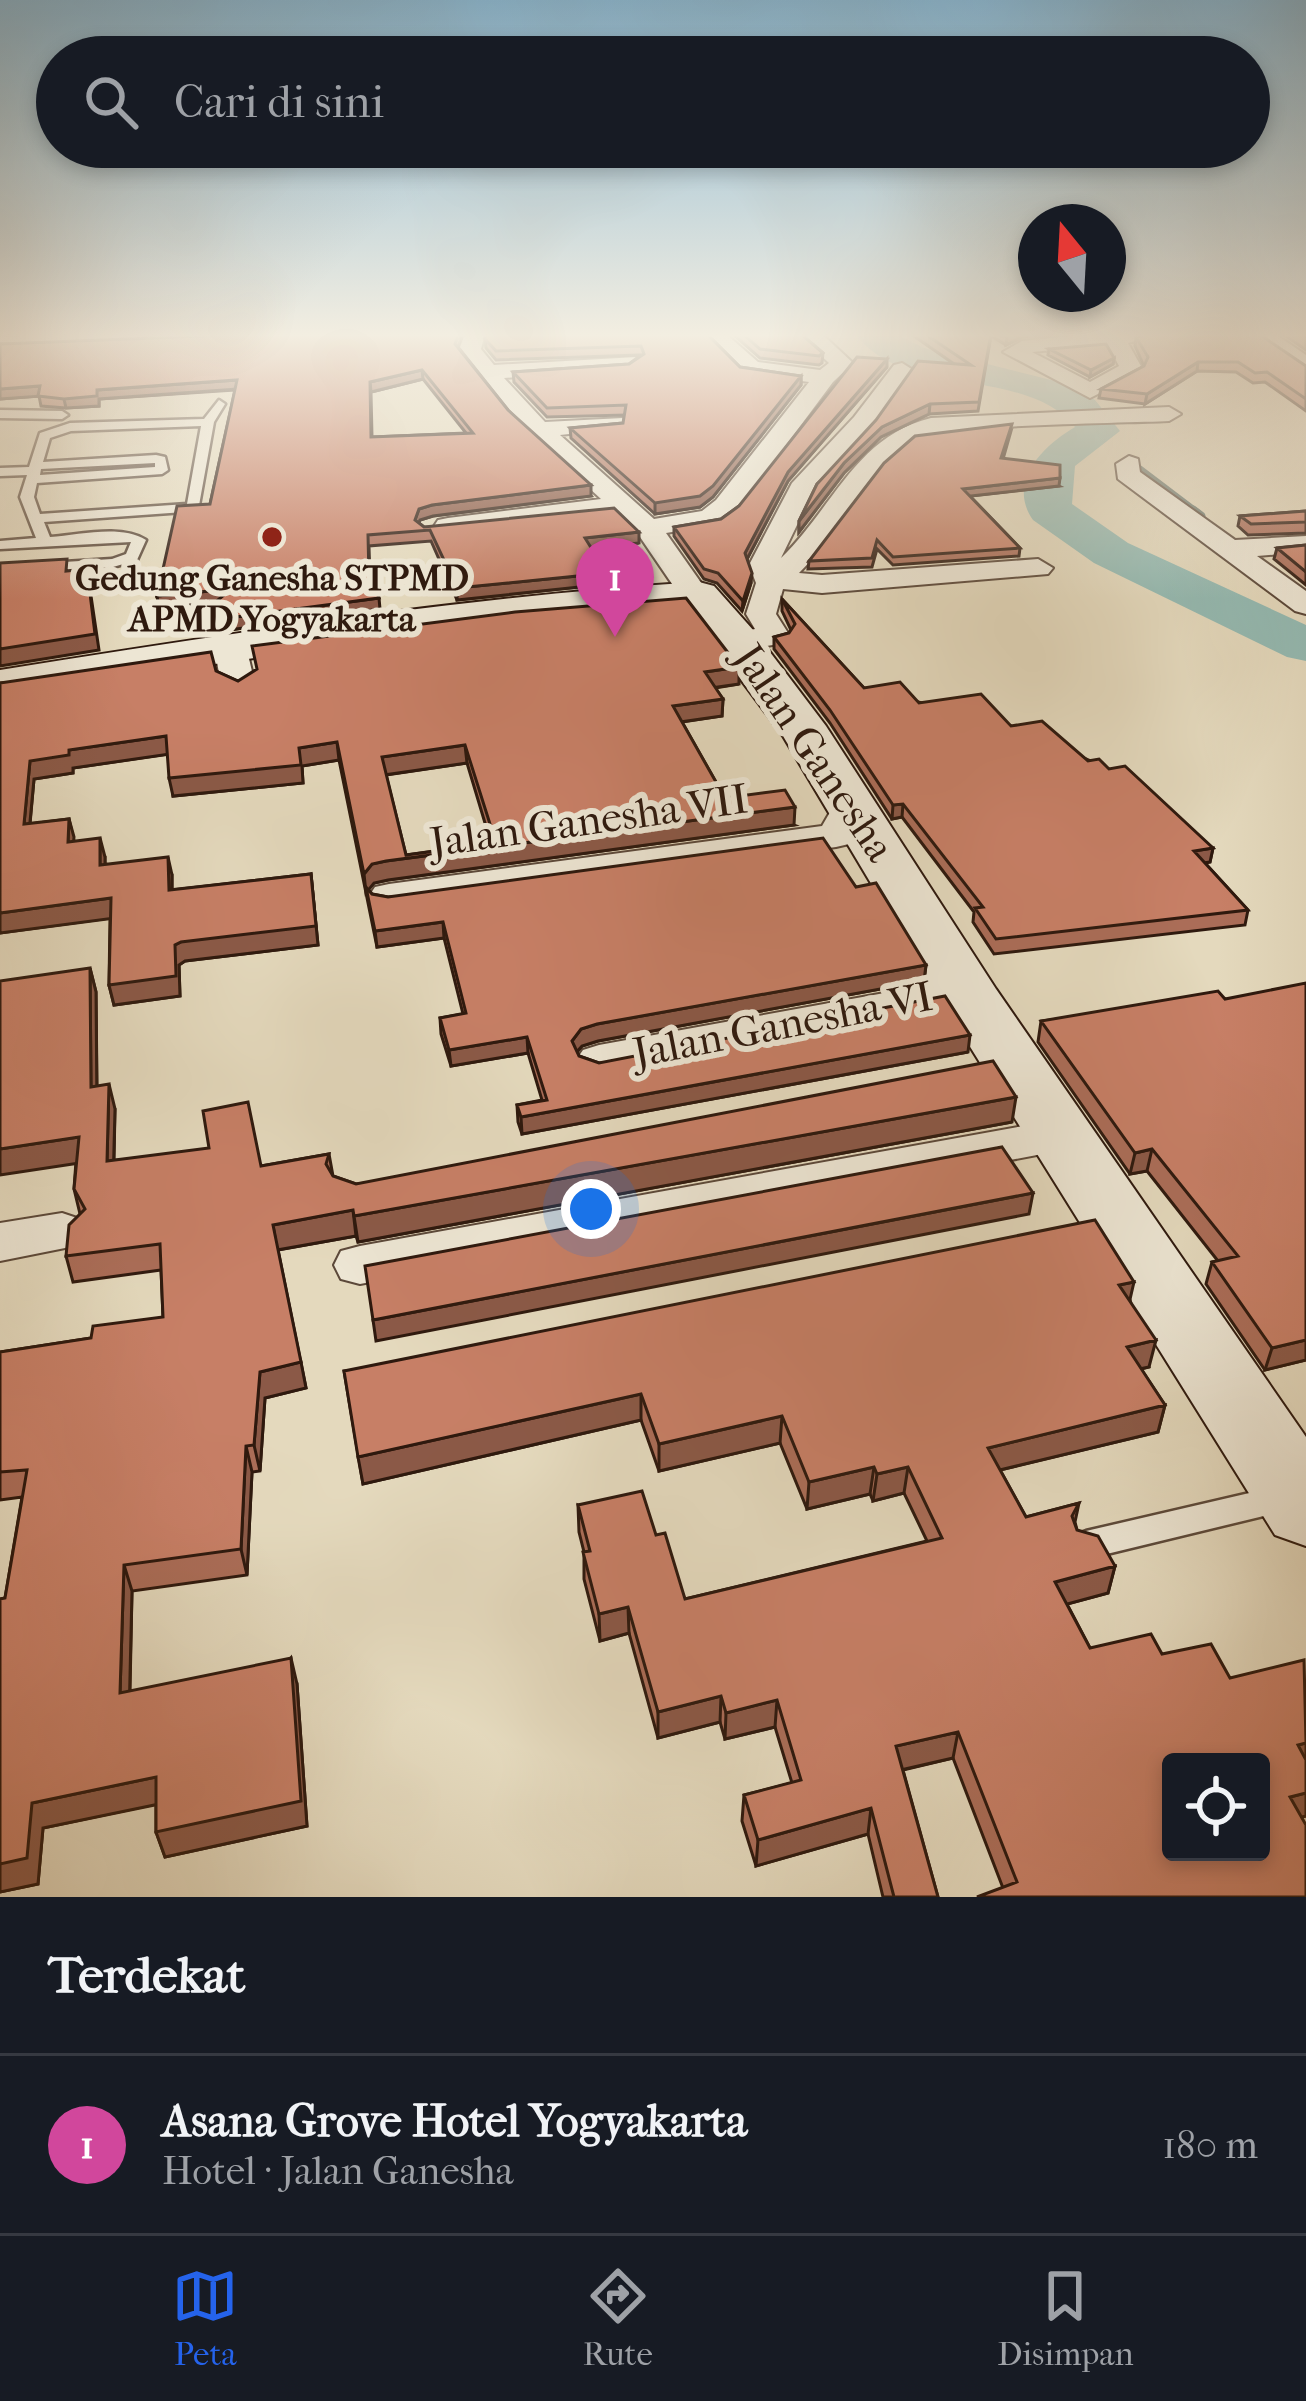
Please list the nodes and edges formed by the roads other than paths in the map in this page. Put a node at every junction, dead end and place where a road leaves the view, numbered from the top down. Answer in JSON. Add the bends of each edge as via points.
{"nodes":[{"id":1,"x":208,"y":422,"type":"edge"},
{"id":2,"x":197,"y":423,"type":"edge"},
{"id":3,"x":533,"y":423,"type":"edge"},
{"id":4,"x":614,"y":423,"type":"edge"},
{"id":5,"x":790,"y":423,"type":"edge"},
{"id":6,"x":863,"y":423,"type":"edge"},
{"id":7,"x":984,"y":423,"type":"edge"},
{"id":8,"x":540,"y":430,"type":"junction"},
{"id":9,"x":1129,"y":464,"type":"dead end"},
{"id":10,"x":0,"y":472,"type":"edge"},
{"id":11,"x":32,"y":472,"type":"junction"},
{"id":12,"x":620,"y":505,"type":"junction"},
{"id":13,"x":35,"y":518,"type":"junction"},
{"id":14,"x":434,"y":528,"type":"edge"},
{"id":15,"x":648,"y":528,"type":"junction"},
{"id":16,"x":44,"y":540,"type":"junction"},
{"id":17,"x":1306,"y":544,"type":"edge"},
{"id":18,"x":0,"y":545,"type":"edge"},
{"id":19,"x":1235,"y":549,"type":"junction"},
{"id":20,"x":1037,"y":568,"type":"dead end"},
{"id":21,"x":0,"y":570,"type":"edge"},
{"id":22,"x":778,"y":581,"type":"junction"},
{"id":23,"x":694,"y":594,"type":"junction"},
{"id":24,"x":1306,"y":605,"type":"edge"},
{"id":25,"x":741,"y":641,"type":"junction"},
{"id":26,"x":0,"y":684,"type":"edge"},
{"id":27,"x":853,"y":803,"type":"junction"},
{"id":28,"x":389,"y":896,"type":"edge"},
{"id":29,"x":967,"y":991,"type":"junction"},
{"id":30,"x":599,"y":1060,"type":"edge"},
{"id":31,"x":1062,"y":1135,"type":"junction"},
{"id":32,"x":62,"y":1232,"type":"dead end"},
{"id":33,"x":0,"y":1242,"type":"edge"},
{"id":34,"x":360,"y":1265,"type":"edge"},
{"id":35,"x":1301,"y":1502,"type":"edge"},
{"id":36,"x":1086,"y":1545,"type":"edge"}],
"edges":[{"from":1,"to":13,"type":"lane","via":[[194,507]]},
{"from":2,"to":11,"type":"lane","via":[[59,429],[44,436]]},
{"from":3,"to":8,"type":"street"},
{"from":4,"to":8,"type":"street"},
{"from":5,"to":15,"type":"street","via":[[710,518]]},
{"from":6,"to":22,"type":"street","via":[[802,489],[763,565],[766,578]]},
{"from":7,"to":22,"type":"street","via":[[906,431],[866,468]]},
{"from":8,"to":12,"type":"street"},
{"from":9,"to":19,"type":"street","via":[[1127,474]]},
{"from":10,"to":11,"type":"lane"},
{"from":11,"to":11,"type":"lane","via":[[155,459],[162,470]]},
{"from":11,"to":13,"type":"lane","via":[[28,508]]},
{"from":12,"to":14,"type":"street"},
{"from":12,"to":15,"type":"street"},
{"from":13,"to":16,"type":"lane"},
{"from":15,"to":23,"type":"street"},
{"from":16,"to":18,"type":"lane"},
{"from":16,"to":21,"type":"lane","via":[[139,540],[132,556],[113,563]]},
{"from":17,"to":19,"type":"street"},
{"from":19,"to":24,"type":"street"},
{"from":20,"to":22,"type":"street"},
{"from":22,"to":25,"type":"street","via":[[764,595],[761,614],[774,636]]},
{"from":23,"to":25,"type":"street","name":"Jalan Ganesha"},
{"from":23,"to":26,"type":"street","via":[[589,602],[234,665]]},
{"from":25,"to":27,"type":"street","name":"Jalan Ganesha"},
{"from":27,"to":28,"type":"street","name":"Jalan Ganesha VII","via":[[836,836]]},
{"from":27,"to":29,"type":"street","name":"Jalan Ganesha"},
{"from":29,"to":30,"type":"street","name":"Jalan Ganesha VI"},
{"from":29,"to":31,"type":"street","name":"Jalan Ganesha","via":[[989,1067]]},
{"from":31,"to":34,"type":"street"},
{"from":31,"to":35,"type":"street","name":"Jalan Ganesha","via":[[1094,1223]]},
{"from":32,"to":33,"type":"street"},
{"from":35,"to":36,"type":"lane"}]}
